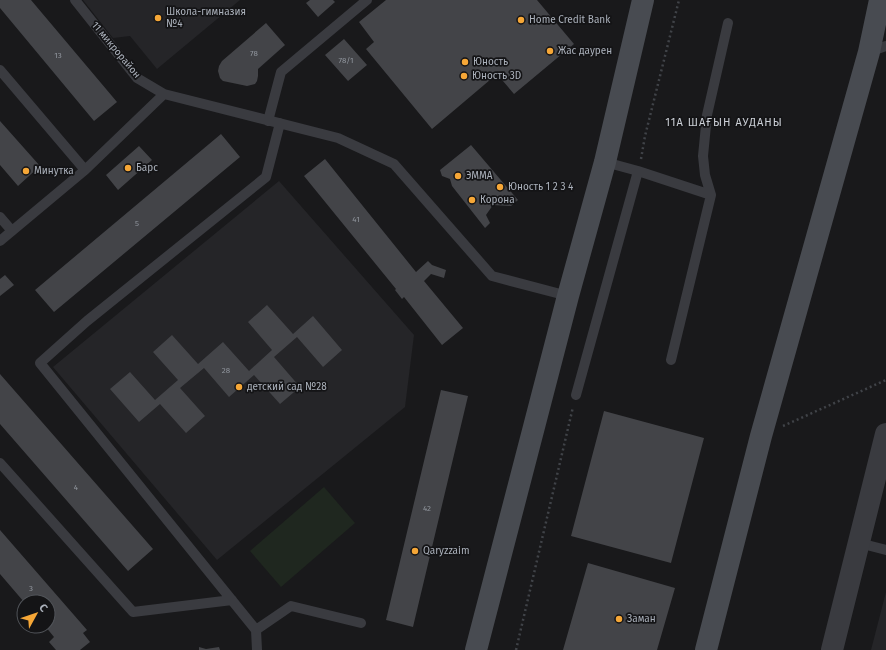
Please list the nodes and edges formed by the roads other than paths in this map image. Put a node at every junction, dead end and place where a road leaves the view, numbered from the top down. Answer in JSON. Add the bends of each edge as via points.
{"nodes":[{"id":1,"x":75,"y":0,"type":"edge"},
{"id":2,"x":367,"y":0,"type":"edge"},
{"id":3,"x":880,"y":0,"type":"edge"},
{"id":4,"x":640,"y":2,"type":"edge"},
{"id":5,"x":728,"y":23,"type":"dead end"},
{"id":6,"x":877,"y":49,"type":"edge"},
{"id":7,"x":0,"y":70,"type":"edge"},
{"id":8,"x":164,"y":94,"type":"junction"},
{"id":9,"x":268,"y":120,"type":"junction"},
{"id":10,"x":280,"y":123,"type":"junction"},
{"id":11,"x":605,"y":162,"type":"junction"},
{"id":12,"x":85,"y":170,"type":"junction"},
{"id":13,"x":638,"y":171,"type":"junction"},
{"id":14,"x":711,"y":195,"type":"junction"},
{"id":15,"x":0,"y":217,"type":"edge"},
{"id":16,"x":12,"y":231,"type":"junction"},
{"id":17,"x":0,"y":241,"type":"edge"},
{"id":18,"x":568,"y":296,"type":"junction"},
{"id":19,"x":671,"y":360,"type":"dead end"},
{"id":20,"x":576,"y":395,"type":"road end"},
{"id":21,"x":886,"y":434,"type":"edge"},
{"id":22,"x":0,"y":463,"type":"edge"},
{"id":23,"x":859,"y":543,"type":"junction"},
{"id":24,"x":886,"y":550,"type":"edge"},
{"id":25,"x":232,"y":600,"type":"junction"},
{"id":26,"x":361,"y":623,"type":"dead end"},
{"id":27,"x":256,"y":630,"type":"junction"},
{"id":28,"x":257,"y":650,"type":"edge"},
{"id":29,"x":476,"y":650,"type":"edge"},
{"id":30,"x":706,"y":650,"type":"edge"},
{"id":31,"x":832,"y":650,"type":"edge"}],
"edges":[{"from":1,"to":8,"type":"lane","name":"11 микрорайон","via":[[137,78]]},
{"from":2,"to":9,"type":"lane","via":[[281,72]]},
{"from":3,"to":6,"type":"main road"},
{"from":4,"to":11,"type":"main road"},
{"from":5,"to":14,"type":"lane","via":[[707,115],[703,149],[705,175]]},
{"from":6,"to":30,"type":"main road","via":[[761,436]]},
{"from":7,"to":12,"type":"lane"},
{"from":8,"to":9,"type":"lane","name":"11 микрорайон"},
{"from":8,"to":12,"type":"lane"},
{"from":9,"to":10,"type":"lane","name":"11 микрорайон"},
{"from":10,"to":18,"type":"lane","name":"11 микрорайон","via":[[338,138],[394,164],[492,276]]},
{"from":10,"to":25,"type":"lane","via":[[266,177],[87,321],[40,363]]},
{"from":11,"to":13,"type":"lane"},
{"from":11,"to":18,"type":"main road"},
{"from":12,"to":16,"type":"lane"},
{"from":13,"to":14,"type":"lane"},
{"from":13,"to":20,"type":"lane"},
{"from":14,"to":19,"type":"lane"},
{"from":15,"to":16,"type":"lane"},
{"from":16,"to":17,"type":"lane"},
{"from":18,"to":29,"type":"main road"},
{"from":21,"to":23,"type":"street"},
{"from":22,"to":25,"type":"lane","via":[[133,612]]},
{"from":23,"to":24,"type":"lane"},
{"from":23,"to":31,"type":"street"},
{"from":25,"to":27,"type":"lane"},
{"from":26,"to":27,"type":"lane","via":[[291,606]]},
{"from":27,"to":28,"type":"lane"}]}
